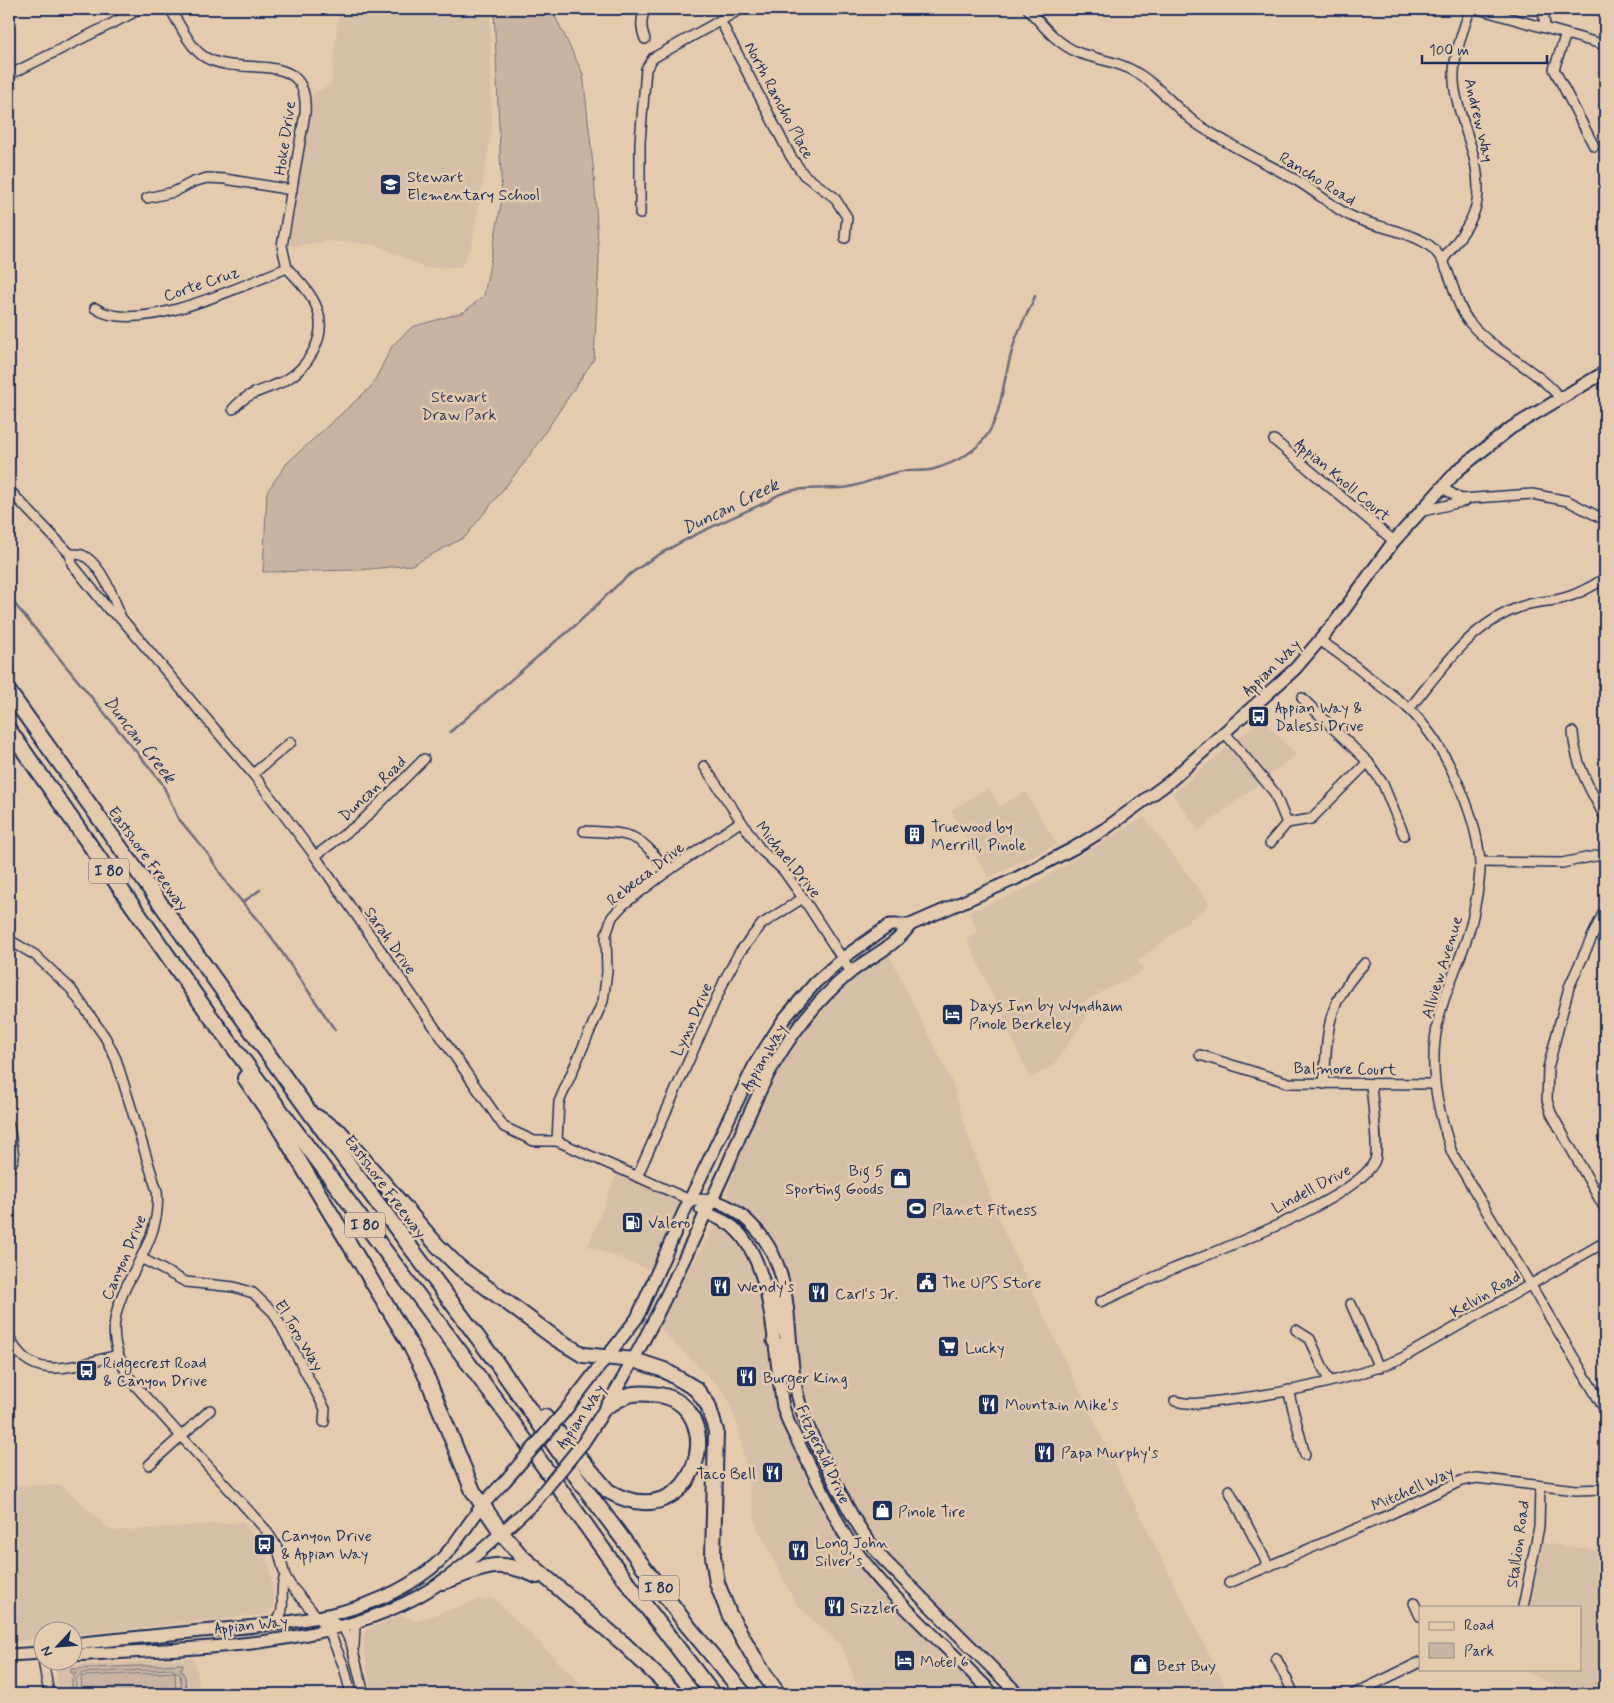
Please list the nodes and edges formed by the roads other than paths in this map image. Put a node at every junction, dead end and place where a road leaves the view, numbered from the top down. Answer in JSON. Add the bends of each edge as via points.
{"nodes":[{"id":1,"x":141,"y":9,"type":"edge"},
{"id":2,"x":170,"y":9,"type":"edge"},
{"id":3,"x":646,"y":9,"type":"edge"},
{"id":4,"x":741,"y":9,"type":"edge"},
{"id":5,"x":1028,"y":9,"type":"edge"},
{"id":6,"x":1470,"y":9,"type":"edge"},
{"id":7,"x":1478,"y":9,"type":"edge"},
{"id":8,"x":1543,"y":9,"type":"edge"},
{"id":9,"x":720,"y":20,"type":"junction"},
{"id":10,"x":1545,"y":27,"type":"junction"},
{"id":11,"x":1566,"y":34,"type":"junction"},
{"id":12,"x":645,"y":38,"type":"dead end"},
{"id":13,"x":1605,"y":45,"type":"edge"},
{"id":14,"x":9,"y":75,"type":"edge"},
{"id":15,"x":1594,"y":146,"type":"dead end"},
{"id":16,"x":292,"y":190,"type":"junction"},
{"id":17,"x":147,"y":198,"type":"dead end"},
{"id":18,"x":640,"y":214,"type":"dead end"},
{"id":19,"x":845,"y":238,"type":"dead end"},
{"id":20,"x":1443,"y":260,"type":"junction"},
{"id":21,"x":287,"y":268,"type":"junction"},
{"id":22,"x":95,"y":308,"type":"dead end"},
{"id":23,"x":1605,"y":372,"type":"edge"},
{"id":24,"x":1560,"y":398,"type":"junction"},
{"id":25,"x":233,"y":409,"type":"dead end"},
{"id":26,"x":1274,"y":440,"type":"dead end"},
{"id":27,"x":1441,"y":487,"type":"junction"},
{"id":28,"x":9,"y":490,"type":"edge"},
{"id":29,"x":1471,"y":500,"type":"junction"},
{"id":30,"x":1419,"y":512,"type":"junction"},
{"id":31,"x":1605,"y":520,"type":"edge"},
{"id":32,"x":1394,"y":541,"type":"junction"},
{"id":33,"x":70,"y":554,"type":"junction"},
{"id":34,"x":1605,"y":578,"type":"edge"},
{"id":35,"x":121,"y":618,"type":"junction"},
{"id":36,"x":1320,"y":641,"type":"junction"},
{"id":37,"x":9,"y":692,"type":"edge"},
{"id":38,"x":1302,"y":698,"type":"dead end"},
{"id":39,"x":1409,"y":709,"type":"junction"},
{"id":40,"x":9,"y":730,"type":"edge"},
{"id":41,"x":1573,"y":732,"type":"dead end"},
{"id":42,"x":1225,"y":733,"type":"junction"},
{"id":43,"x":291,"y":742,"type":"dead end"},
{"id":44,"x":424,"y":759,"type":"dead end"},
{"id":45,"x":1368,"y":762,"type":"junction"},
{"id":46,"x":704,"y":766,"type":"dead end"},
{"id":47,"x":253,"y":774,"type":"junction"},
{"id":48,"x":1605,"y":817,"type":"edge"},
{"id":49,"x":740,"y":822,"type":"junction"},
{"id":50,"x":1287,"y":823,"type":"junction"},
{"id":51,"x":584,"y":832,"type":"dead end"},
{"id":52,"x":1404,"y":834,"type":"dead end"},
{"id":53,"x":1270,"y":843,"type":"dead end"},
{"id":54,"x":1605,"y":854,"type":"edge"},
{"id":55,"x":315,"y":856,"type":"junction"},
{"id":56,"x":1480,"y":862,"type":"junction"},
{"id":57,"x":668,"y":871,"type":"junction"},
{"id":58,"x":803,"y":898,"type":"junction"},
{"id":59,"x":1605,"y":908,"type":"edge"},
{"id":60,"x":910,"y":925,"type":"junction"},
{"id":61,"x":9,"y":940,"type":"edge"},
{"id":62,"x":843,"y":958,"type":"junction"},
{"id":63,"x":1364,"y":963,"type":"dead end"},
{"id":64,"x":851,"y":972,"type":"junction"},
{"id":65,"x":208,"y":1013,"type":"junction"},
{"id":66,"x":1200,"y":1055,"type":"dead end"},
{"id":67,"x":1324,"y":1084,"type":"junction"},
{"id":68,"x":1433,"y":1084,"type":"junction"},
{"id":69,"x":1371,"y":1085,"type":"junction"},
{"id":70,"x":310,"y":1114,"type":"junction"},
{"id":71,"x":9,"y":1126,"type":"edge"},
{"id":72,"x":556,"y":1141,"type":"junction"},
{"id":73,"x":9,"y":1170,"type":"edge"},
{"id":74,"x":637,"y":1177,"type":"junction"},
{"id":75,"x":712,"y":1199,"type":"junction"},
{"id":76,"x":690,"y":1200,"type":"junction"},
{"id":77,"x":1605,"y":1209,"type":"edge"},
{"id":78,"x":705,"y":1212,"type":"junction"},
{"id":79,"x":1605,"y":1242,"type":"edge"},
{"id":80,"x":141,"y":1258,"type":"junction"},
{"id":81,"x":1530,"y":1284,"type":"junction"},
{"id":82,"x":765,"y":1289,"type":"junction"},
{"id":83,"x":1100,"y":1302,"type":"dead end"},
{"id":84,"x":1351,"y":1304,"type":"dead end"},
{"id":85,"x":1296,"y":1330,"type":"dead end"},
{"id":86,"x":9,"y":1336,"type":"edge"},
{"id":87,"x":773,"y":1341,"type":"junction"},
{"id":88,"x":792,"y":1344,"type":"junction"},
{"id":89,"x":117,"y":1355,"type":"junction"},
{"id":90,"x":607,"y":1358,"type":"junction"},
{"id":91,"x":634,"y":1360,"type":"junction"},
{"id":92,"x":496,"y":1362,"type":"junction"},
{"id":93,"x":1379,"y":1368,"type":"junction"},
{"id":94,"x":1329,"y":1381,"type":"junction"},
{"id":95,"x":1288,"y":1390,"type":"junction"},
{"id":96,"x":798,"y":1392,"type":"junction"},
{"id":97,"x":1175,"y":1401,"type":"dead end"},
{"id":98,"x":609,"y":1405,"type":"junction"},
{"id":99,"x":210,"y":1410,"type":"dead end"},
{"id":100,"x":1605,"y":1410,"type":"edge"},
{"id":101,"x":324,"y":1422,"type":"dead end"},
{"id":102,"x":180,"y":1436,"type":"junction"},
{"id":103,"x":1304,"y":1456,"type":"dead end"},
{"id":104,"x":149,"y":1465,"type":"dead end"},
{"id":105,"x":1540,"y":1486,"type":"junction"},
{"id":106,"x":1605,"y":1489,"type":"edge"},
{"id":107,"x":1229,"y":1490,"type":"dead end"},
{"id":108,"x":482,"y":1506,"type":"junction"},
{"id":109,"x":502,"y":1532,"type":"junction"},
{"id":110,"x":1268,"y":1566,"type":"junction"},
{"id":111,"x":285,"y":1576,"type":"junction"},
{"id":112,"x":443,"y":1582,"type":"junction"},
{"id":113,"x":1229,"y":1583,"type":"dead end"},
{"id":114,"x":566,"y":1593,"type":"junction"},
{"id":115,"x":1414,"y":1603,"type":"dead end"},
{"id":116,"x":1523,"y":1606,"type":"edge"},
{"id":117,"x":1419,"y":1614,"type":"edge"},
{"id":118,"x":319,"y":1617,"type":"junction"},
{"id":119,"x":358,"y":1622,"type":"junction"},
{"id":120,"x":272,"y":1624,"type":"junction"},
{"id":121,"x":343,"y":1627,"type":"junction"},
{"id":122,"x":329,"y":1631,"type":"junction"},
{"id":123,"x":82,"y":1643,"type":"edge"},
{"id":124,"x":32,"y":1654,"type":"edge"},
{"id":125,"x":82,"y":1654,"type":"edge"},
{"id":126,"x":9,"y":1655,"type":"edge"},
{"id":127,"x":354,"y":1656,"type":"junction"},
{"id":128,"x":1276,"y":1658,"type":"dead end"},
{"id":129,"x":1419,"y":1662,"type":"edge"},
{"id":130,"x":45,"y":1670,"type":"edge"},
{"id":131,"x":49,"y":1694,"type":"edge"},
{"id":132,"x":351,"y":1694,"type":"edge"},
{"id":133,"x":364,"y":1694,"type":"edge"},
{"id":134,"x":676,"y":1694,"type":"edge"},
{"id":135,"x":713,"y":1694,"type":"edge"},
{"id":136,"x":744,"y":1694,"type":"edge"},
{"id":137,"x":778,"y":1694,"type":"edge"},
{"id":138,"x":993,"y":1694,"type":"edge"},
{"id":139,"x":1018,"y":1694,"type":"edge"},
{"id":140,"x":1294,"y":1694,"type":"edge"},
{"id":141,"x":1354,"y":1694,"type":"edge"}],
"edges":[{"from":1,"to":14,"type":"street"},
{"from":2,"to":16,"type":"street","name":"Hoke Drive","via":[[203,56],[228,64],[285,71],[300,84],[306,100]]},
{"from":3,"to":12,"type":"street","via":[[642,16]]},
{"from":4,"to":9,"type":"street"},
{"from":5,"to":20,"type":"street","name":"Rancho Road","via":[[1064,45],[1078,53],[1130,69],[1162,92],[1197,124],[1298,181],[1346,214],[1425,242]]},
{"from":6,"to":20,"type":"street","name":"Andrew Way","via":[[1457,51],[1454,89],[1475,156],[1477,202]]},
{"from":7,"to":10,"type":"street"},
{"from":8,"to":10,"type":"street"},
{"from":9,"to":18,"type":"street","via":[[653,58],[646,69],[640,142]]},
{"from":9,"to":19,"type":"street","name":"North Rancho Place","via":[[791,157],[804,175],[834,197],[847,217]]},
{"from":10,"to":11,"type":"street"},
{"from":11,"to":13,"type":"street"},
{"from":11,"to":15,"type":"street","via":[[1554,69]]},
{"from":16,"to":17,"type":"street","via":[[207,178],[174,192]]},
{"from":16,"to":21,"type":"street","name":"Hoke Drive","via":[[282,246]]},
{"from":20,"to":24,"type":"street","name":"Rancho Road","via":[[1469,322],[1545,381]]},
{"from":21,"to":22,"type":"street","name":"Corte Cruz","via":[[175,311],[129,316],[105,315]]},
{"from":21,"to":25,"type":"street","via":[[306,288],[320,315],[314,350],[302,368],[286,380],[242,398]]},
{"from":23,"to":24,"type":"main road","name":"Appian Way"},
{"from":24,"to":27,"type":"main road","name":"Appian Way","via":[[1511,428]]},
{"from":26,"to":32,"type":"street","name":"Appian Knoll Court"},
{"from":27,"to":29,"type":"street","via":[[1455,497]]},
{"from":27,"to":30,"type":"main road","name":"Appian Way"},
{"from":28,"to":33,"type":"street","name":"Sarah Drive"},
{"from":29,"to":30,"type":"street"},
{"from":29,"to":31,"type":"street","via":[[1532,494],[1568,501]]},
{"from":30,"to":32,"type":"main road","name":"Appian Way"},
{"from":32,"to":36,"type":"main road","name":"Appian Way"},
{"from":33,"to":35,"type":"street","name":"Sarah Drive","via":[[72,564],[109,610]]},
{"from":33,"to":35,"type":"street","name":"Sarah Drive","via":[[82,556],[94,566],[112,594]]},
{"from":34,"to":39,"type":"street","via":[[1564,598],[1524,605],[1492,620],[1468,638]]},
{"from":35,"to":47,"type":"street","name":"Sarah Drive"},
{"from":36,"to":39,"type":"street","name":"Allview Avenue"},
{"from":36,"to":42,"type":"main road","name":"Appian Way","via":[[1295,669]]},
{"from":37,"to":70,"type":"highway","name":"Eastshore Freeway","number":"I 80"},
{"from":38,"to":45,"type":"street"},
{"from":39,"to":56,"type":"street","name":"Allview Avenue","via":[[1440,749],[1455,777],[1475,831]]},
{"from":40,"to":65,"type":"highway","number":"I 80"},
{"from":41,"to":48,"type":"street","via":[[1578,761]]},
{"from":42,"to":50,"type":"street","via":[[1274,792]]},
{"from":42,"to":60,"type":"main road","name":"Appian Way","via":[[1168,783],[1074,848],[1015,879]]},
{"from":43,"to":47,"type":"street"},
{"from":44,"to":55,"type":"street","name":"Duncan Road","via":[[362,822]]},
{"from":45,"to":50,"type":"street","via":[[1311,818]]},
{"from":45,"to":52,"type":"street","via":[[1383,784]]},
{"from":46,"to":49,"type":"street","name":"Michael Drive"},
{"from":47,"to":55,"type":"street","name":"Sarah Drive"},
{"from":49,"to":57,"type":"street","name":"Rebecca Drive"},
{"from":49,"to":58,"type":"street","name":"Michael Drive"},
{"from":50,"to":53,"type":"street"},
{"from":51,"to":57,"type":"street","via":[[627,834],[646,844]]},
{"from":54,"to":56,"type":"street","via":[[1562,863]]},
{"from":55,"to":72,"type":"street","name":"Sarah Drive","via":[[504,1127],[534,1142]]},
{"from":56,"to":68,"type":"street","name":"Allview Avenue","via":[[1473,917],[1440,1013],[1434,1047]]},
{"from":57,"to":72,"type":"street","name":"Rebecca Drive","via":[[612,917],[606,935],[607,972],[603,1001],[559,1102]]},
{"from":58,"to":62,"type":"street","name":"Michael Drive"},
{"from":58,"to":74,"type":"street","name":"Lynn Drive","via":[[762,924],[739,953]]},
{"from":59,"to":77,"type":"street","via":[[1569,987],[1547,1081],[1550,1113]]},
{"from":60,"to":62,"type":"main road","name":"Appian Way","via":[[890,926]]},
{"from":60,"to":64,"type":"main road","name":"Appian Way","via":[[901,938]]},
{"from":61,"to":80,"type":"street","name":"Canyon Drive","via":[[35,955],[71,990],[105,1037],[116,1059],[157,1191],[157,1219]]},
{"from":62,"to":64,"type":"street","name":"Michael Drive"},
{"from":62,"to":76,"type":"main road","name":"Appian Way","via":[[793,1008],[755,1064]]},
{"from":63,"to":67,"type":"street","via":[[1336,1000],[1327,1032]]},
{"from":64,"to":75,"type":"main road","name":"Appian Way","via":[[809,1014],[773,1065]]},
{"from":65,"to":108,"type":"highway","via":[[218,1040],[278,1126],[408,1341]]},
{"from":65,"to":135,"type":"highway","number":"I 80","via":[[507,1415],[614,1566]]},
{"from":66,"to":67,"type":"street","name":"Balmore Court","via":[[1289,1083]]},
{"from":67,"to":69,"type":"street","name":"Balmore Court"},
{"from":68,"to":69,"type":"street","name":"Balmore Court"},
{"from":68,"to":81,"type":"street","name":"Allview Avenue","via":[[1452,1153]]},
{"from":69,"to":83,"type":"street","name":"Lindell Drive","via":[[1376,1159],[1368,1174],[1319,1204],[1214,1254]]},
{"from":70,"to":90,"type":"highway","via":[[340,1132],[459,1267],[555,1338],[583,1354]]},
{"from":70,"to":92,"type":"highway","name":"Eastshore Freeway","number":"I 80"},
{"from":71,"to":73,"type":"street","via":[[14,1157]]},
{"from":72,"to":74,"type":"street","name":"Sarah Drive"},
{"from":74,"to":76,"type":"street","name":"Sarah Drive"},
{"from":75,"to":76,"type":"main road"},
{"from":75,"to":78,"type":"main road","name":"Appian Way"},
{"from":75,"to":88,"type":"main road","name":"Fitzgerald Drive","via":[[742,1216],[768,1243],[785,1285]]},
{"from":76,"to":78,"type":"main road","name":"Fitzgerald Drive"},
{"from":76,"to":90,"type":"main road","name":"Appian Way","via":[[637,1318]]},
{"from":78,"to":82,"type":"main road","name":"Fitzgerald Drive","via":[[733,1226],[744,1238],[762,1271]]},
{"from":78,"to":91,"type":"main road","name":"Appian Way"},
{"from":79,"to":81,"type":"street","name":"Kelvin Road"},
{"from":80,"to":89,"type":"street","name":"Canyon Drive","via":[[118,1300]]},
{"from":80,"to":101,"type":"street","name":"El Toro Way","via":[[186,1282],[243,1289],[268,1306],[325,1409]]},
{"from":81,"to":93,"type":"street","name":"Kelvin Road"},
{"from":81,"to":100,"type":"street","name":"Allview Avenue"},
{"from":82,"to":87,"type":"main road","name":"Fitzgerald Drive"},
{"from":82,"to":88,"type":"main road","via":[[771,1291],[777,1300],[782,1330]]},
{"from":84,"to":93,"type":"street"},
{"from":85,"to":94,"type":"street","via":[[1310,1339]]},
{"from":86,"to":89,"type":"street","via":[[23,1358],[42,1368],[63,1368]]},
{"from":87,"to":96,"type":"main road","via":[[780,1344],[791,1382]]},
{"from":87,"to":138,"type":"main road","name":"Fitzgerald Drive","via":[[783,1407],[789,1424],[851,1546]]},
{"from":88,"to":96,"type":"main road","name":"Fitzgerald Drive"},
{"from":89,"to":102,"type":"street","name":"Canyon Drive","via":[[133,1383]]},
{"from":90,"to":91,"type":"highway"},
{"from":90,"to":108,"type":"main road","name":"Appian Way","bridge":true},
{"from":91,"to":98,"type":"main road","name":"Appian Way"},
{"from":91,"to":137,"type":"highway","via":[[684,1380],[696,1388],[708,1405],[716,1431],[717,1448],[713,1556],[717,1583],[729,1614]]},
{"from":92,"to":98,"type":"highway","via":[[608,1491],[635,1502],[665,1500],[686,1483],[697,1460],[698,1438],[692,1418],[666,1396],[630,1395]]},
{"from":92,"to":136,"type":"highway","name":"Eastshore Freeway","number":"I 80","via":[[631,1550]]},
{"from":93,"to":94,"type":"street","name":"Kelvin Road"},
{"from":94,"to":95,"type":"street","name":"Kelvin Road"},
{"from":95,"to":97,"type":"street","name":"Kelvin Road","via":[[1188,1404]]},
{"from":95,"to":103,"type":"street"},
{"from":96,"to":139,"type":"main road","name":"Fitzgerald Drive","via":[[801,1409],[817,1447],[869,1544]]},
{"from":98,"to":109,"type":"main road","name":"Appian Way","bridge":true,"via":[[583,1443],[534,1502]]},
{"from":99,"to":102,"type":"street"},
{"from":102,"to":104,"type":"street"},
{"from":102,"to":111,"type":"street","name":"Canyon Drive","via":[[266,1530],[278,1549]]},
{"from":105,"to":106,"type":"street","name":"Mitchell Way"},
{"from":105,"to":110,"type":"street","name":"Mitchell Way","via":[[1477,1478],[1461,1482]]},
{"from":105,"to":116,"type":"street","name":"Stallion Road","via":[[1539,1527]]},
{"from":107,"to":110,"type":"street"},
{"from":108,"to":109,"type":"highway"},
{"from":108,"to":118,"type":"main road","name":"Appian Way","via":[[451,1550],[414,1581],[383,1598]]},
{"from":109,"to":112,"type":"main road","name":"Appian Way"},
{"from":109,"to":114,"type":"highway","via":[[521,1556]]},
{"from":110,"to":113,"type":"street","name":"Mitchell Way"},
{"from":111,"to":118,"type":"street","name":"Canyon Drive"},
{"from":111,"to":120,"type":"street","name":"Canyon Drive","via":[[281,1588],[283,1613]]},
{"from":112,"to":114,"type":"highway","via":[[502,1564],[518,1567]]},
{"from":112,"to":119,"type":"main road","name":"Appian Way","via":[[394,1608]]},
{"from":114,"to":134,"type":"highway"},
{"from":115,"to":117,"type":"street"},
{"from":118,"to":120,"type":"main road","name":"Appian Way"},
{"from":118,"to":121,"type":"street"},
{"from":118,"to":122,"type":"street","name":"Canyon Drive"},
{"from":119,"to":121,"type":"main road","name":"Appian Way"},
{"from":119,"to":127,"type":"street"},
{"from":120,"to":123,"type":"main road","name":"Appian Way"},
{"from":121,"to":122,"type":"main road","name":"Appian Way"},
{"from":121,"to":127,"type":"street"},
{"from":122,"to":125,"type":"main road","name":"Appian Way","via":[[243,1643]]},
{"from":122,"to":132,"type":"street","name":"Canyon Drive"},
{"from":124,"to":126,"type":"main road"},
{"from":127,"to":133,"type":"street"},
{"from":128,"to":140,"type":"street"},
{"from":129,"to":141,"type":"street"},
{"from":130,"to":131,"type":"street"}]}
